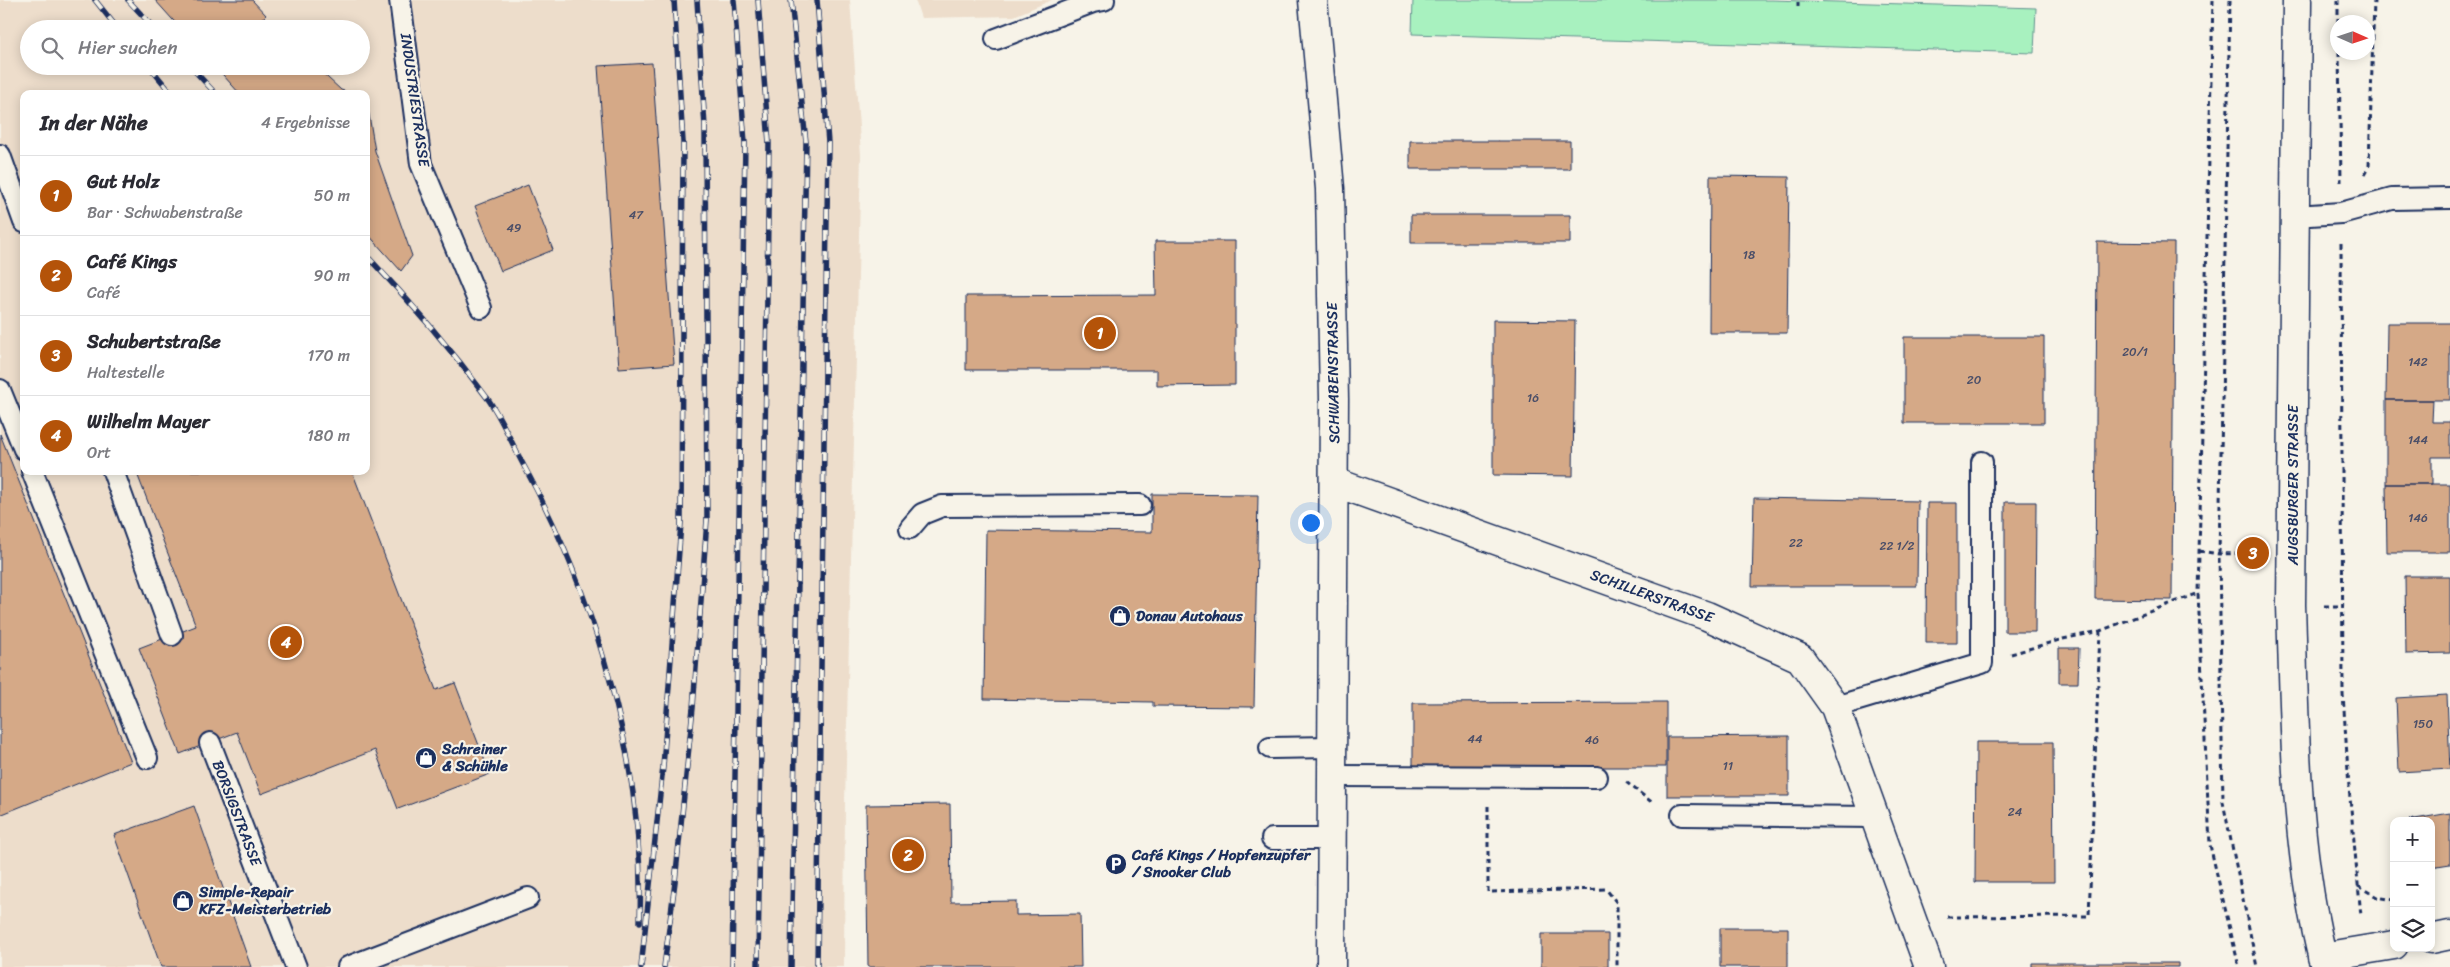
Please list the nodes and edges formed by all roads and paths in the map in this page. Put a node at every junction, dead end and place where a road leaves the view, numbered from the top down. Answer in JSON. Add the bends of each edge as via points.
{"nodes":[{"id":1,"x":400,"y":0,"type":"edge"},
{"id":2,"x":1104,"y":0,"type":"edge"},
{"id":3,"x":1313,"y":0,"type":"edge"},
{"id":4,"x":1798,"y":0,"type":"edge"},
{"id":5,"x":2213,"y":0,"type":"edge"},
{"id":6,"x":2230,"y":0,"type":"edge"},
{"id":7,"x":2297,"y":0,"type":"edge"},
{"id":8,"x":2338,"y":0,"type":"edge"},
{"id":9,"x":2374,"y":0,"type":"edge"},
{"id":10,"x":1798,"y":7,"type":"dead end"},
{"id":11,"x":2338,"y":15,"type":"edge"},
{"id":12,"x":996,"y":39,"type":"dead end"},
{"id":13,"x":2339,"y":60,"type":"edge"},
{"id":14,"x":0,"y":155,"type":"edge"},
{"id":15,"x":2450,"y":198,"type":"edge"},
{"id":16,"x":20,"y":211,"type":"edge"},
{"id":17,"x":2341,"y":213,"type":"junction"},
{"id":18,"x":2295,"y":216,"type":"junction"},
{"id":19,"x":481,"y":308,"type":"dead end"},
{"id":20,"x":0,"y":390,"type":"edge"},
{"id":21,"x":20,"y":440,"type":"edge"},
{"id":22,"x":1982,"y":462,"type":"dead end"},
{"id":23,"x":34,"y":475,"type":"edge"},
{"id":24,"x":114,"y":475,"type":"edge"},
{"id":25,"x":1334,"y":482,"type":"junction"},
{"id":26,"x":1140,"y":506,"type":"dead end"},
{"id":27,"x":910,"y":528,"type":"dead end"},
{"id":28,"x":2199,"y":551,"type":"junction"},
{"id":29,"x":2253,"y":553,"type":"dead end"},
{"id":30,"x":2219,"y":554,"type":"junction"},
{"id":31,"x":2198,"y":593,"type":"junction"},
{"id":32,"x":2319,"y":606,"type":"dead end"},
{"id":33,"x":2344,"y":606,"type":"junction"},
{"id":34,"x":2100,"y":631,"type":"junction"},
{"id":35,"x":172,"y":635,"type":"dead end"},
{"id":36,"x":1982,"y":663,"type":"junction"},
{"id":37,"x":1835,"y":707,"type":"junction"},
{"id":38,"x":210,"y":743,"type":"dead end"},
{"id":39,"x":1270,"y":748,"type":"dead end"},
{"id":40,"x":1332,"y":748,"type":"junction"},
{"id":41,"x":147,"y":758,"type":"dead end"},
{"id":42,"x":1332,"y":776,"type":"junction"},
{"id":43,"x":1488,"y":776,"type":"junction"},
{"id":44,"x":1597,"y":777,"type":"joint"},
{"id":45,"x":1682,"y":815,"type":"joint"},
{"id":46,"x":1876,"y":817,"type":"junction"},
{"id":47,"x":1272,"y":839,"type":"dead end"},
{"id":48,"x":1332,"y":839,"type":"junction"},
{"id":49,"x":528,"y":898,"type":"dead end"},
{"id":50,"x":2390,"y":899,"type":"edge"},
{"id":51,"x":1911,"y":917,"type":"junction"},
{"id":52,"x":2450,"y":935,"type":"edge"},
{"id":53,"x":2435,"y":938,"type":"edge"},
{"id":54,"x":2390,"y":946,"type":"edge"},
{"id":55,"x":2323,"y":962,"type":"edge"},
{"id":56,"x":296,"y":967,"type":"edge"},
{"id":57,"x":348,"y":967,"type":"edge"},
{"id":58,"x":1331,"y":967,"type":"edge"},
{"id":59,"x":1617,"y":967,"type":"edge"},
{"id":60,"x":1929,"y":967,"type":"edge"},
{"id":61,"x":2240,"y":967,"type":"edge"},
{"id":62,"x":2257,"y":967,"type":"edge"}],
"edges":[{"from":1,"to":19,"type":"lane","name":"INDUSTRIESTRASSE","via":[[421,164]]},
{"from":2,"to":12,"type":"lane"},
{"from":3,"to":25,"type":"street","name":"SCHWABENSTRASSE","via":[[1330,189]]},
{"from":4,"to":10,"type":"path"},
{"from":5,"to":28,"type":"path"},
{"from":6,"to":30,"type":"path"},
{"from":7,"to":18,"type":"street","name":"AUGSBURGER STRASSE"},
{"from":8,"to":11,"type":"path"},
{"from":9,"to":17,"type":"path","via":[[2369,167]]},
{"from":13,"to":17,"type":"path"},
{"from":14,"to":16,"type":"lane"},
{"from":15,"to":17,"type":"lane","via":[[2392,199]]},
{"from":17,"to":18,"type":"lane"},
{"from":17,"to":33,"type":"path"},
{"from":18,"to":55,"type":"street","name":"AUGSBURGER STRASSE","via":[[2293,698],[2300,823]]},
{"from":20,"to":21,"type":"lane"},
{"from":22,"to":36,"type":"lane"},
{"from":23,"to":41,"type":"lane"},
{"from":24,"to":35,"type":"lane"},
{"from":25,"to":37,"type":"street","name":"SCHILLERSTRASSE","via":[[1716,620],[1800,658]]},
{"from":25,"to":40,"type":"street","name":"SCHWABENSTRASSE"},
{"from":26,"to":27,"type":"lane","via":[[942,506],[922,514]]},
{"from":28,"to":30,"type":"path"},
{"from":28,"to":31,"type":"path"},
{"from":29,"to":30,"type":"path"},
{"from":30,"to":62,"type":"path","via":[[2223,802]]},
{"from":31,"to":34,"type":"path"},
{"from":31,"to":61,"type":"path","via":[[2210,845]]},
{"from":32,"to":33,"type":"path"},
{"from":33,"to":50,"type":"path","via":[[2343,694],[2357,886],[2377,897]]},
{"from":34,"to":36,"type":"path","via":[[2063,638]]},
{"from":34,"to":51,"type":"path","via":[[2089,916]]},
{"from":36,"to":37,"type":"lane"},
{"from":37,"to":46,"type":"street","name":"SCHILLERSTRASSE"},
{"from":38,"to":56,"type":"lane","name":"BORSIGSTRASSE"},
{"from":39,"to":40,"type":"lane"},
{"from":40,"to":42,"type":"street","name":"SCHWABENSTRASSE"},
{"from":42,"to":43,"type":"lane"},
{"from":42,"to":48,"type":"street","name":"SCHWABENSTRASSE"},
{"from":43,"to":44,"type":"lane"},
{"from":43,"to":59,"type":"path","via":[[1488,892],[1606,889],[1617,903]]},
{"from":44,"to":45,"type":"path","via":[[1619,776],[1667,815]]},
{"from":45,"to":46,"type":"lane"},
{"from":46,"to":51,"type":"street","name":"SCHILLERSTRASSE"},
{"from":47,"to":48,"type":"lane"},
{"from":48,"to":58,"type":"street","name":"SCHWABENSTRASSE"},
{"from":49,"to":57,"type":"lane"},
{"from":51,"to":60,"type":"street","name":"SCHILLERSTRASSE"},
{"from":52,"to":53,"type":"street"},
{"from":54,"to":55,"type":"street"}]}
